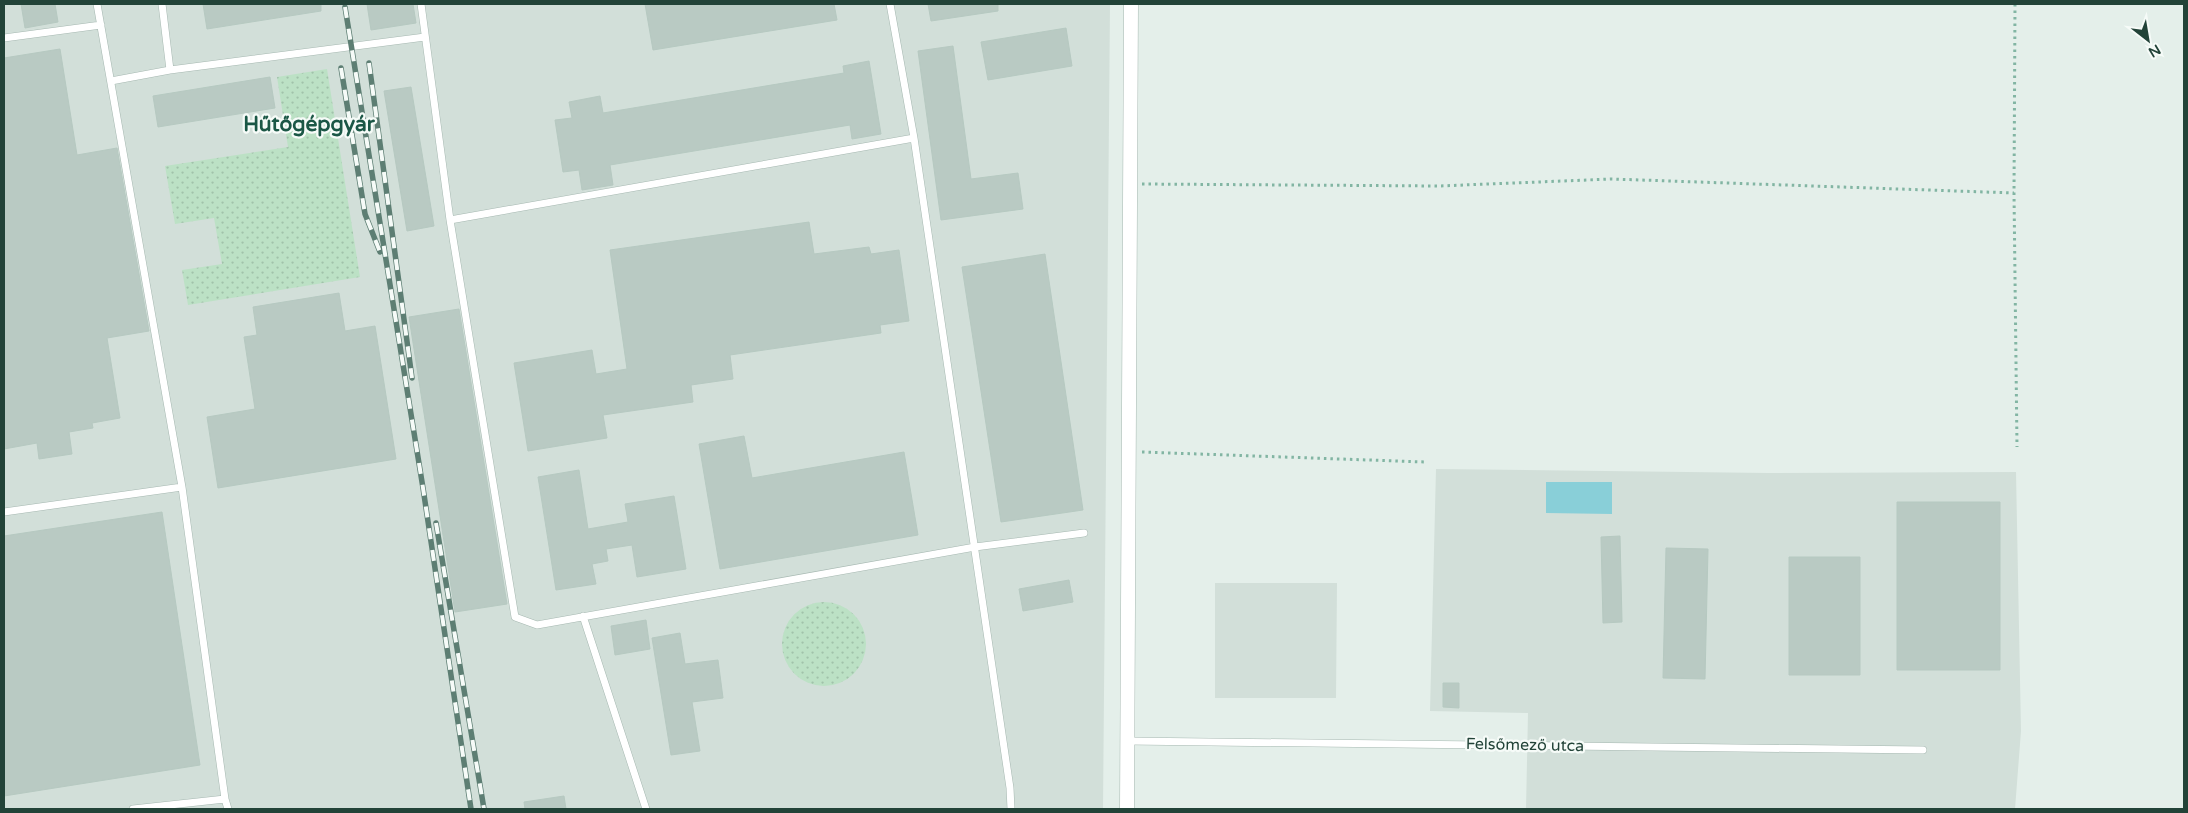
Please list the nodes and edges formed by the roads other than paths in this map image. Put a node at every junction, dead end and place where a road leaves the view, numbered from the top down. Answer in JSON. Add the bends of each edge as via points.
{"nodes":[{"id":1,"x":97,"y":4,"type":"edge"},
{"id":2,"x":162,"y":4,"type":"edge"},
{"id":3,"x":420,"y":4,"type":"edge"},
{"id":4,"x":890,"y":4,"type":"edge"},
{"id":5,"x":1131,"y":4,"type":"edge"},
{"id":6,"x":101,"y":25,"type":"junction"},
{"id":7,"x":425,"y":37,"type":"junction"},
{"id":8,"x":4,"y":38,"type":"edge"},
{"id":9,"x":170,"y":70,"type":"junction"},
{"id":10,"x":111,"y":81,"type":"junction"},
{"id":11,"x":914,"y":138,"type":"junction"},
{"id":12,"x":450,"y":220,"type":"junction"},
{"id":13,"x":182,"y":487,"type":"junction"},
{"id":14,"x":4,"y":512,"type":"edge"},
{"id":15,"x":1084,"y":533,"type":"dead end"},
{"id":16,"x":975,"y":547,"type":"junction"},
{"id":17,"x":583,"y":616,"type":"junction"},
{"id":18,"x":1127,"y":741,"type":"junction"},
{"id":19,"x":1923,"y":750,"type":"dead end"},
{"id":20,"x":224,"y":799,"type":"junction"},
{"id":21,"x":133,"y":809,"type":"edge"},
{"id":22,"x":228,"y":809,"type":"edge"},
{"id":23,"x":646,"y":809,"type":"edge"},
{"id":24,"x":1011,"y":809,"type":"edge"},
{"id":25,"x":1127,"y":809,"type":"edge"}],
"edges":[{"from":1,"to":6,"type":"lane"},
{"from":2,"to":9,"type":"lane"},
{"from":3,"to":7,"type":"lane"},
{"from":4,"to":11,"type":"lane"},
{"from":5,"to":18,"type":"street"},
{"from":6,"to":8,"type":"lane"},
{"from":6,"to":10,"type":"lane"},
{"from":7,"to":9,"type":"lane"},
{"from":7,"to":12,"type":"lane"},
{"from":9,"to":10,"type":"lane"},
{"from":10,"to":13,"type":"lane"},
{"from":11,"to":12,"type":"lane"},
{"from":11,"to":16,"type":"lane"},
{"from":12,"to":17,"type":"lane","via":[[515,617],[537,624]]},
{"from":13,"to":14,"type":"lane"},
{"from":13,"to":20,"type":"lane"},
{"from":15,"to":16,"type":"lane"},
{"from":16,"to":17,"type":"lane"},
{"from":16,"to":24,"type":"lane"},
{"from":17,"to":23,"type":"lane"},
{"from":18,"to":19,"type":"lane","name":"Felsőmező utca"},
{"from":18,"to":25,"type":"street"},
{"from":20,"to":21,"type":"lane"},
{"from":20,"to":22,"type":"lane"}]}
